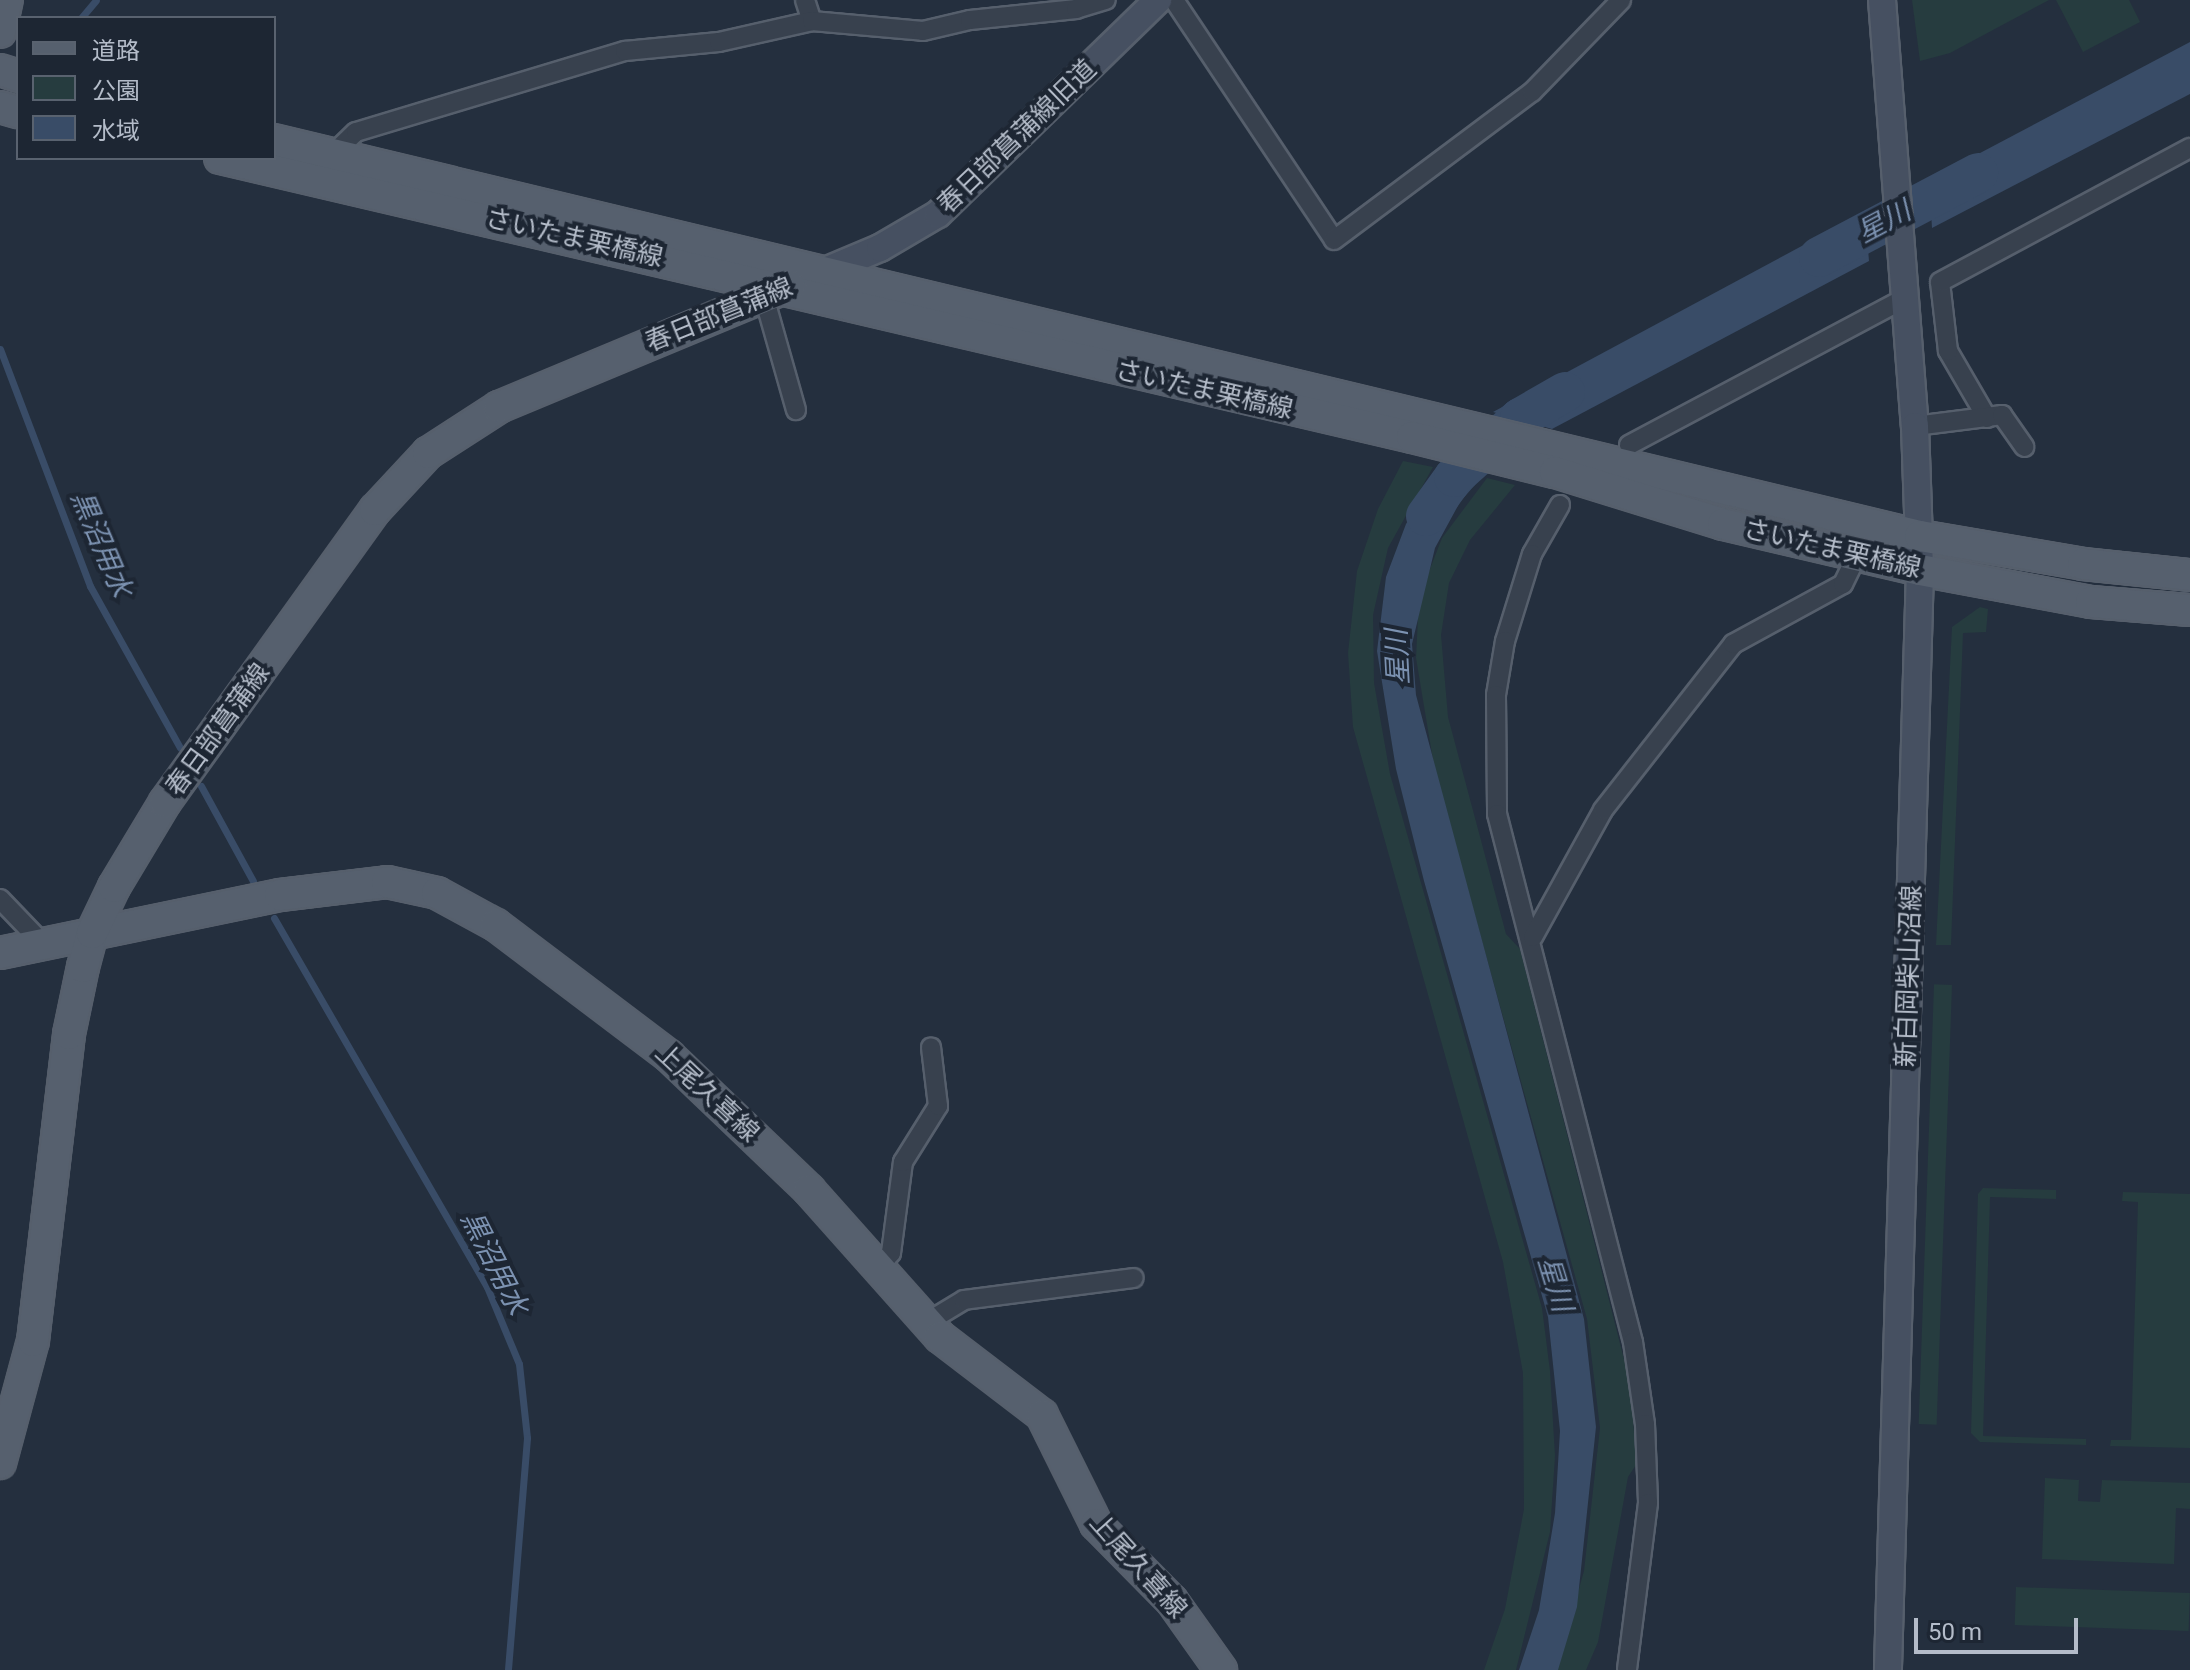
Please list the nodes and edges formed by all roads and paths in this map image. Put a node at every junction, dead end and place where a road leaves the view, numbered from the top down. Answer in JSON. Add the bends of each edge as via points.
{"nodes":[{"id":1,"x":7,"y":0,"type":"edge"},
{"id":2,"x":805,"y":0,"type":"edge"},
{"id":3,"x":1106,"y":0,"type":"edge"},
{"id":4,"x":1158,"y":0,"type":"edge"},
{"id":5,"x":1174,"y":0,"type":"edge"},
{"id":6,"x":1621,"y":0,"type":"edge"},
{"id":7,"x":1882,"y":0,"type":"edge"},
{"id":8,"x":812,"y":21,"type":"junction"},
{"id":9,"x":0,"y":32,"type":"edge"},
{"id":10,"x":276,"y":141,"type":"edge"},
{"id":11,"x":2190,"y":148,"type":"edge"},
{"id":12,"x":332,"y":155,"type":"junction"},
{"id":13,"x":228,"y":160,"type":"edge"},
{"id":14,"x":818,"y":274,"type":"junction"},
{"id":15,"x":1905,"y":290,"type":"junction"},
{"id":16,"x":771,"y":293,"type":"junction"},
{"id":17,"x":796,"y":410,"type":"dead end"},
{"id":18,"x":1987,"y":418,"type":"junction"},
{"id":19,"x":1915,"y":426,"type":"junction"},
{"id":20,"x":1424,"y":428,"type":"junction"},
{"id":21,"x":1629,"y":445,"type":"dead end"},
{"id":22,"x":2024,"y":447,"type":"dead end"},
{"id":23,"x":1567,"y":464,"type":"junction"},
{"id":24,"x":1560,"y":505,"type":"dead end"},
{"id":25,"x":1920,"y":536,"type":"junction"},
{"id":26,"x":1857,"y":555,"type":"junction"},
{"id":27,"x":1920,"y":570,"type":"junction"},
{"id":28,"x":2190,"y":575,"type":"edge"},
{"id":29,"x":2190,"y":610,"type":"edge"},
{"id":30,"x":0,"y":899,"type":"edge"},
{"id":31,"x":92,"y":933,"type":"junction"},
{"id":32,"x":1533,"y":937,"type":"junction"},
{"id":33,"x":43,"y":944,"type":"junction"},
{"id":34,"x":0,"y":953,"type":"edge"},
{"id":35,"x":931,"y":1047,"type":"dead end"},
{"id":36,"x":877,"y":1270,"type":"junction"},
{"id":37,"x":1134,"y":1278,"type":"dead end"},
{"id":38,"x":926,"y":1323,"type":"junction"},
{"id":39,"x":0,"y":1463,"type":"edge"},
{"id":40,"x":1221,"y":1670,"type":"edge"},
{"id":41,"x":1627,"y":1670,"type":"edge"},
{"id":42,"x":1888,"y":1670,"type":"edge"}],
"edges":[{"from":1,"to":9,"type":"main road"},
{"from":2,"to":8,"type":"street"},
{"from":3,"to":8,"type":"street","via":[[923,31]]},
{"from":4,"to":14,"type":"street","name":"春日部菖蒲線旧道","via":[[938,214],[880,248]]},
{"from":5,"to":6,"type":"street","via":[[1334,240],[1532,92]]},
{"from":7,"to":15,"type":"street","name":"新白岡柴山沼線"},
{"from":8,"to":12,"type":"street","via":[[719,42],[625,51],[356,132]]},
{"from":10,"to":12,"type":"main road","name":"さいたま栗橋線"},
{"from":11,"to":18,"type":"street","via":[[1940,282],[1948,351]]},
{"from":12,"to":14,"type":"main road","name":"さいたま栗橋線","via":[[616,220]]},
{"from":13,"to":16,"type":"main road","name":"さいたま栗橋線"},
{"from":14,"to":16,"type":"main road","name":"春日部菖蒲線"},
{"from":14,"to":20,"type":"main road","name":"さいたま栗橋線"},
{"from":15,"to":19,"type":"street","name":"新白岡柴山沼線"},
{"from":15,"to":21,"type":"street"},
{"from":16,"to":17,"type":"street","via":[[768,311]]},
{"from":16,"to":20,"type":"main road","name":"さいたま栗橋線","via":[[1212,394]]},
{"from":16,"to":31,"type":"main road","name":"春日部菖蒲線","via":[[499,407],[428,453],[375,510],[165,802]]},
{"from":18,"to":19,"type":"street"},
{"from":18,"to":22,"type":"street","via":[[2002,415]]},
{"from":19,"to":25,"type":"street","name":"新白岡柴山沼線"},
{"from":20,"to":23,"type":"main road","name":"さいたま栗橋線"},
{"from":23,"to":25,"type":"main road","name":"さいたま栗橋線"},
{"from":23,"to":26,"type":"main road","name":"さいたま栗橋線","via":[[1723,524]]},
{"from":24,"to":32,"type":"street","via":[[1532,554],[1505,641],[1496,695],[1497,814]]},
{"from":25,"to":27,"type":"street","name":"新白岡柴山沼線"},
{"from":25,"to":28,"type":"main road","name":"さいたま栗橋線","via":[[2083,564]]},
{"from":26,"to":27,"type":"main road","name":"さいたま栗橋線"},
{"from":26,"to":32,"type":"street","via":[[1843,584],[1733,644],[1603,810]]},
{"from":27,"to":29,"type":"main road","name":"さいたま栗橋線","via":[[2091,602]]},
{"from":27,"to":42,"type":"street","name":"新白岡柴山沼線"},
{"from":30,"to":33,"type":"street"},
{"from":31,"to":33,"type":"main road","name":"上尾久喜線"},
{"from":31,"to":36,"type":"main road","name":"上尾久喜線","via":[[359,884],[411,885],[437,893],[539,953],[669,1056],[809,1190]]},
{"from":31,"to":39,"type":"main road","name":"春日部菖蒲線","via":[[69,1034],[33,1341]]},
{"from":32,"to":41,"type":"street","via":[[1626,1314],[1645,1424],[1648,1503]]},
{"from":33,"to":34,"type":"main road","name":"上尾久喜線"},
{"from":35,"to":36,"type":"street","via":[[938,1106],[903,1162],[891,1253]]},
{"from":36,"to":38,"type":"main road","name":"上尾久喜線"},
{"from":37,"to":38,"type":"street","via":[[964,1300]]},
{"from":38,"to":40,"type":"main road","name":"上尾久喜線","via":[[1042,1415],[1096,1524],[1172,1601]]}]}
